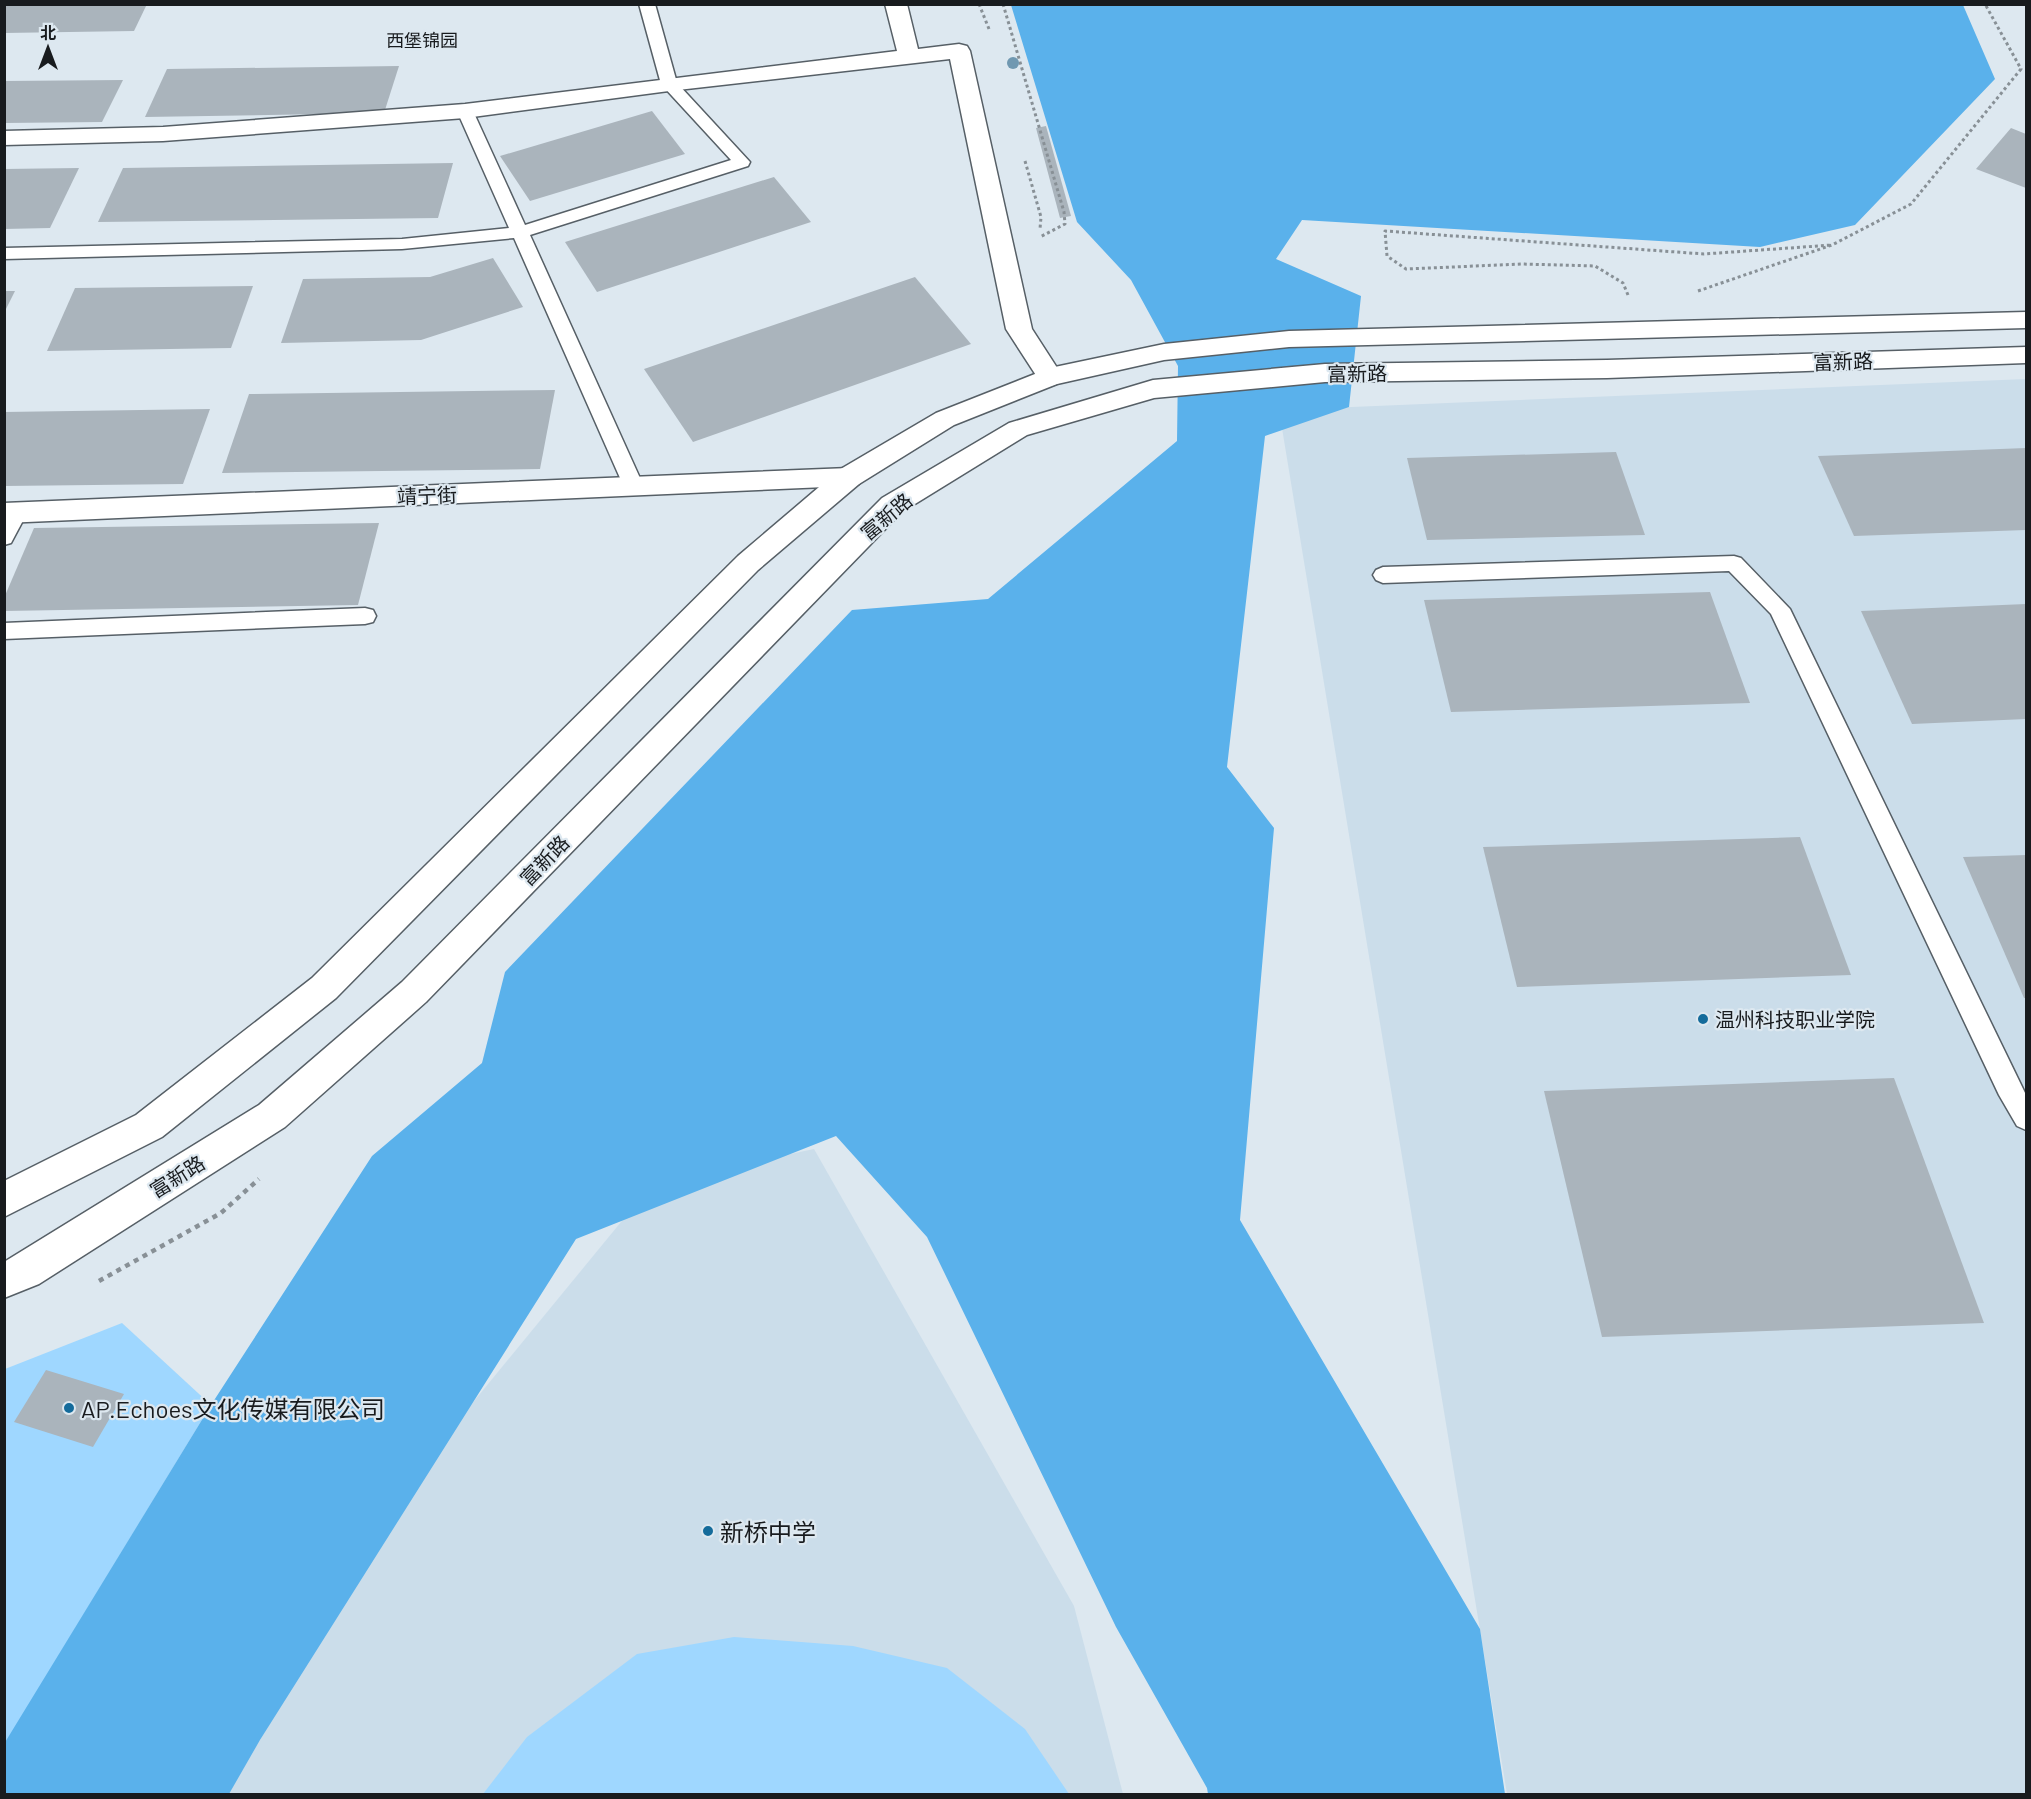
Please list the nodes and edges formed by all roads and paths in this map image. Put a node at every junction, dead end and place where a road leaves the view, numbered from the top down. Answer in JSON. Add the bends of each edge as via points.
{"nodes":[{"id":1,"x":647,"y":4,"type":"edge"},
{"id":2,"x":896,"y":4,"type":"edge"},
{"id":3,"x":1003,"y":4,"type":"edge"},
{"id":4,"x":1985,"y":4,"type":"edge"},
{"id":5,"x":909,"y":57,"type":"junction"},
{"id":6,"x":2021,"y":69,"type":"junction"},
{"id":7,"x":2026,"y":70,"type":"edge"},
{"id":8,"x":669,"y":84,"type":"junction"},
{"id":9,"x":465,"y":111,"type":"junction"},
{"id":10,"x":4,"y":138,"type":"edge"},
{"id":11,"x":520,"y":232,"type":"junction"},
{"id":12,"x":1039,"y":238,"type":"dead end"},
{"id":13,"x":1832,"y":245,"type":"junction"},
{"id":14,"x":4,"y":254,"type":"edge"},
{"id":15,"x":1690,"y":294,"type":"dead end"},
{"id":16,"x":1631,"y":303,"type":"dead end"},
{"id":17,"x":2026,"y":320,"type":"edge"},
{"id":18,"x":2026,"y":355,"type":"edge"},
{"id":19,"x":1050,"y":377,"type":"junction"},
{"id":20,"x":849,"y":477,"type":"junction"},
{"id":21,"x":634,"y":487,"type":"junction"},
{"id":22,"x":11,"y":513,"type":"edge"},
{"id":23,"x":4,"y":538,"type":"edge"},
{"id":24,"x":1383,"y":575,"type":"dead end"},
{"id":25,"x":365,"y":616,"type":"dead end"},
{"id":26,"x":4,"y":631,"type":"edge"},
{"id":27,"x":2017,"y":1086,"type":"edge"},
{"id":28,"x":2026,"y":1118,"type":"edge"},
{"id":29,"x":264,"y":1174,"type":"dead end"},
{"id":30,"x":4,"y":1200,"type":"edge"},
{"id":31,"x":4,"y":1280,"type":"edge"},
{"id":32,"x":96,"y":1283,"type":"dead end"}],
"edges":[{"from":1,"to":8,"type":"lane"},
{"from":2,"to":5,"type":"street"},
{"from":3,"to":12,"type":"path","via":[[1064,212],[1065,224]]},
{"from":4,"to":6,"type":"path"},
{"from":5,"to":8,"type":"street"},
{"from":5,"to":19,"type":"street","via":[[959,51],[1019,329]]},
{"from":6,"to":7,"type":"path"},
{"from":6,"to":13,"type":"path","via":[[1911,204]]},
{"from":8,"to":9,"type":"street"},
{"from":8,"to":11,"type":"lane","via":[[742,162]]},
{"from":9,"to":10,"type":"street","via":[[163,134]]},
{"from":9,"to":11,"type":"lane"},
{"from":11,"to":14,"type":"lane","via":[[402,244]]},
{"from":11,"to":21,"type":"lane"},
{"from":13,"to":15,"type":"path"},
{"from":13,"to":16,"type":"path","via":[[1704,254],[1385,231],[1388,256],[1406,268],[1595,266],[1623,283]]},
{"from":17,"to":19,"type":"street","name":"富新路","via":[[1288,339],[1164,352]]},
{"from":18,"to":31,"type":"street","name":"富新路","via":[[1619,369],[1325,373],[1153,389],[1018,429],[892,505],[405,1000],[272,1116],[26,1271]]},
{"from":19,"to":20,"type":"street","name":"富新路","via":[[945,419]]},
{"from":20,"to":21,"type":"street","name":"靖宁街"},
{"from":20,"to":30,"type":"street","name":"富新路","via":[[748,563],[324,988],[149,1126]]},
{"from":21,"to":22,"type":"street","name":"靖宁街"},
{"from":22,"to":23,"type":"lane"},
{"from":24,"to":27,"type":"lane","via":[[1734,563],[1779,609]]},
{"from":25,"to":26,"type":"lane"},
{"from":27,"to":28,"type":"lane"},
{"from":29,"to":32,"type":"path","via":[[221,1213]]}]}
